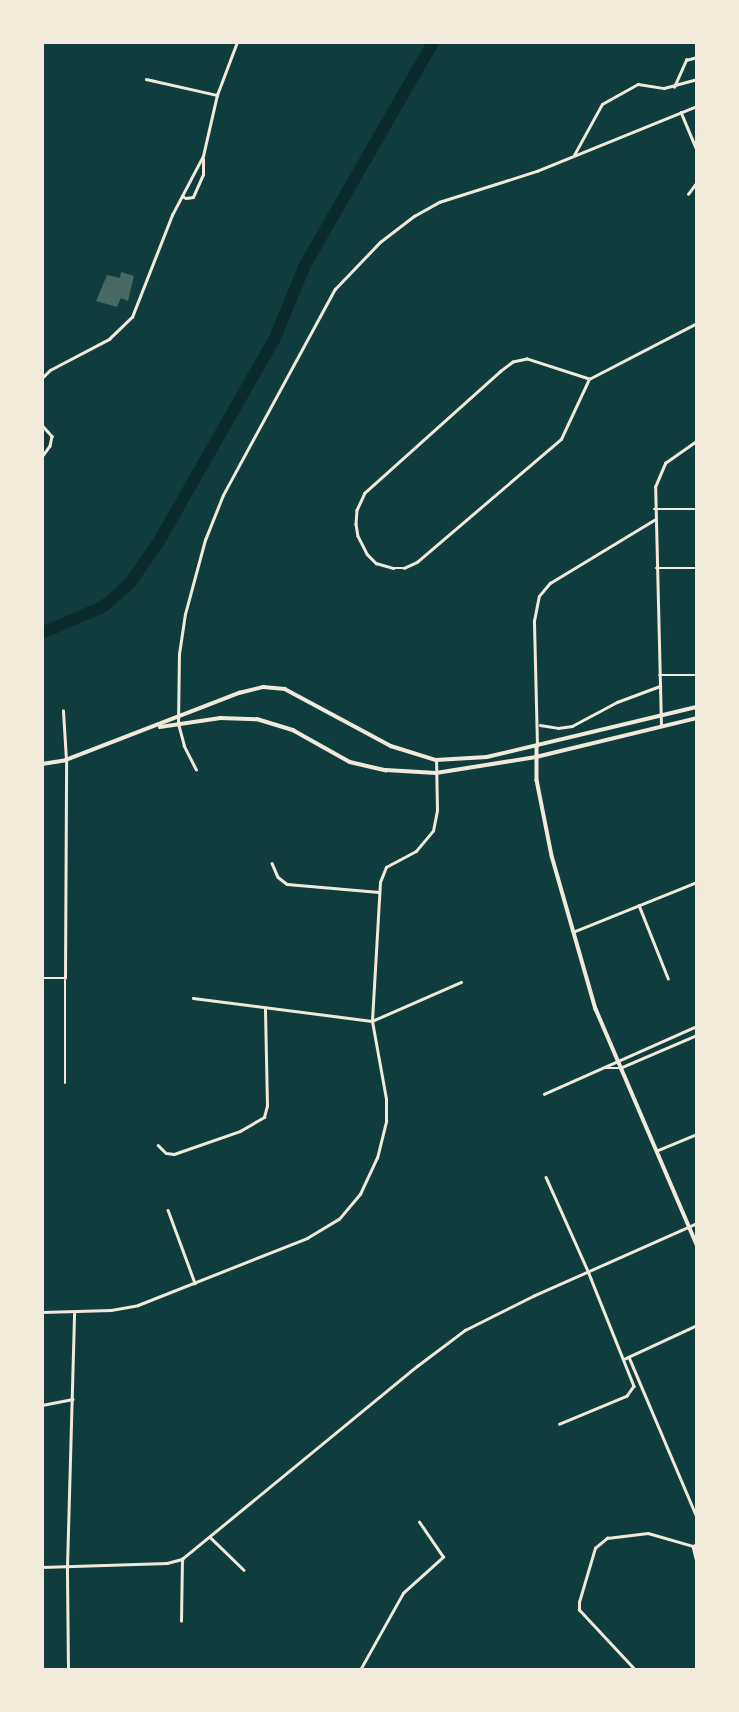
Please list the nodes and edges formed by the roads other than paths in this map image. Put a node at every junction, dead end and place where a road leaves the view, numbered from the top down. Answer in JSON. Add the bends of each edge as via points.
{"nodes":[{"id":1,"x":237,"y":42,"type":"edge"},
{"id":2,"x":697,"y":57,"type":"edge"},
{"id":3,"x":146,"y":79,"type":"dead end"},
{"id":4,"x":697,"y":79,"type":"edge"},
{"id":5,"x":674,"y":86,"type":"junction"},
{"id":6,"x":217,"y":94,"type":"junction"},
{"id":7,"x":697,"y":106,"type":"edge"},
{"id":8,"x":681,"y":112,"type":"junction"},
{"id":9,"x":697,"y":150,"type":"edge"},
{"id":10,"x":204,"y":156,"type":"junction"},
{"id":11,"x":572,"y":157,"type":"junction"},
{"id":12,"x":697,"y":182,"type":"edge"},
{"id":13,"x":688,"y":194,"type":"dead end"},
{"id":14,"x":182,"y":196,"type":"junction"},
{"id":15,"x":697,"y":323,"type":"edge"},
{"id":16,"x":42,"y":378,"type":"edge"},
{"id":17,"x":589,"y":379,"type":"junction"},
{"id":18,"x":42,"y":425,"type":"edge"},
{"id":19,"x":697,"y":441,"type":"edge"},
{"id":20,"x":42,"y":457,"type":"edge"},
{"id":21,"x":654,"y":509,"type":"junction"},
{"id":22,"x":697,"y":509,"type":"edge"},
{"id":23,"x":654,"y":520,"type":"junction"},
{"id":24,"x":656,"y":568,"type":"junction"},
{"id":25,"x":697,"y":568,"type":"edge"},
{"id":26,"x":659,"y":675,"type":"junction"},
{"id":27,"x":697,"y":675,"type":"edge"},
{"id":28,"x":660,"y":686,"type":"junction"},
{"id":29,"x":697,"y":707,"type":"edge"},
{"id":30,"x":63,"y":711,"type":"dead end"},
{"id":31,"x":178,"y":716,"type":"junction"},
{"id":32,"x":660,"y":716,"type":"junction"},
{"id":33,"x":697,"y":718,"type":"edge"},
{"id":34,"x":178,"y":724,"type":"junction"},
{"id":35,"x":538,"y":724,"type":"junction"},
{"id":36,"x":661,"y":726,"type":"junction"},
{"id":37,"x":156,"y":727,"type":"junction"},
{"id":38,"x":537,"y":746,"type":"junction"},
{"id":39,"x":536,"y":757,"type":"junction"},
{"id":40,"x":66,"y":760,"type":"junction"},
{"id":41,"x":436,"y":760,"type":"junction"},
{"id":42,"x":42,"y":764,"type":"edge"},
{"id":43,"x":196,"y":770,"type":"dead end"},
{"id":44,"x":436,"y":773,"type":"junction"},
{"id":45,"x":272,"y":863,"type":"dead end"},
{"id":46,"x":697,"y":881,"type":"edge"},
{"id":47,"x":379,"y":892,"type":"junction"},
{"id":48,"x":639,"y":905,"type":"junction"},
{"id":49,"x":573,"y":932,"type":"junction"},
{"id":50,"x":42,"y":978,"type":"edge"},
{"id":51,"x":65,"y":978,"type":"junction"},
{"id":52,"x":668,"y":978,"type":"dead end"},
{"id":53,"x":461,"y":982,"type":"dead end"},
{"id":54,"x":193,"y":998,"type":"dead end"},
{"id":55,"x":265,"y":1007,"type":"junction"},
{"id":56,"x":372,"y":1021,"type":"junction"},
{"id":57,"x":697,"y":1026,"type":"edge"},
{"id":58,"x":697,"y":1035,"type":"edge"},
{"id":59,"x":616,"y":1060,"type":"junction"},
{"id":60,"x":605,"y":1068,"type":"junction"},
{"id":61,"x":620,"y":1068,"type":"junction"},
{"id":62,"x":65,"y":1083,"type":"dead end"},
{"id":63,"x":544,"y":1094,"type":"dead end"},
{"id":64,"x":697,"y":1134,"type":"edge"},
{"id":65,"x":158,"y":1145,"type":"dead end"},
{"id":66,"x":656,"y":1151,"type":"junction"},
{"id":67,"x":546,"y":1177,"type":"dead end"},
{"id":68,"x":168,"y":1210,"type":"dead end"},
{"id":69,"x":697,"y":1223,"type":"edge"},
{"id":70,"x":690,"y":1227,"type":"junction"},
{"id":71,"x":697,"y":1245,"type":"edge"},
{"id":72,"x":588,"y":1271,"type":"junction"},
{"id":73,"x":195,"y":1283,"type":"junction"},
{"id":74,"x":42,"y":1312,"type":"edge"},
{"id":75,"x":75,"y":1312,"type":"junction"},
{"id":76,"x":697,"y":1325,"type":"edge"},
{"id":77,"x":629,"y":1357,"type":"junction"},
{"id":78,"x":624,"y":1359,"type":"junction"},
{"id":79,"x":72,"y":1399,"type":"junction"},
{"id":80,"x":42,"y":1405,"type":"edge"},
{"id":81,"x":560,"y":1424,"type":"dead end"},
{"id":82,"x":697,"y":1517,"type":"edge"},
{"id":83,"x":419,"y":1522,"type":"dead end"},
{"id":84,"x":210,"y":1537,"type":"junction"},
{"id":85,"x":695,"y":1545,"type":"edge"},
{"id":86,"x":182,"y":1559,"type":"junction"},
{"id":87,"x":697,"y":1562,"type":"edge"},
{"id":88,"x":42,"y":1567,"type":"edge"},
{"id":89,"x":67,"y":1567,"type":"junction"},
{"id":90,"x":244,"y":1570,"type":"dead end"},
{"id":91,"x":181,"y":1621,"type":"dead end"},
{"id":92,"x":68,"y":1670,"type":"edge"},
{"id":93,"x":360,"y":1670,"type":"edge"},
{"id":94,"x":635,"y":1670,"type":"edge"}],
"edges":[{"from":1,"to":6,"type":"street"},
{"from":2,"to":5,"type":"street","via":[[686,60]]},
{"from":3,"to":6,"type":"street"},
{"from":4,"to":5,"type":"street"},
{"from":5,"to":11,"type":"street","via":[[638,84],[602,104]]},
{"from":6,"to":10,"type":"street"},
{"from":7,"to":8,"type":"street"},
{"from":8,"to":9,"type":"street"},
{"from":8,"to":11,"type":"street"},
{"from":10,"to":14,"type":"street"},
{"from":10,"to":14,"type":"street","via":[[197,190],[191,199]]},
{"from":11,"to":31,"type":"street","via":[[430,207],[371,250],[335,289],[210,525],[182,628]]},
{"from":12,"to":13,"type":"street"},
{"from":14,"to":16,"type":"street","via":[[128,323]]},
{"from":15,"to":17,"type":"street"},
{"from":17,"to":17,"type":"street","via":[[561,439],[417,562],[393,568],[376,563],[368,554],[356,524],[365,493],[501,370],[527,359]]},
{"from":18,"to":20,"type":"street","via":[[51,436]]},
{"from":19,"to":21,"type":"street","via":[[661,468],[654,487]]},
{"from":21,"to":22,"type":"street"},
{"from":21,"to":23,"type":"street"},
{"from":23,"to":24,"type":"street"},
{"from":23,"to":35,"type":"street","via":[[550,583],[538,596],[534,621]]},
{"from":24,"to":25,"type":"street"},
{"from":24,"to":26,"type":"street"},
{"from":26,"to":27,"type":"street"},
{"from":26,"to":28,"type":"street"},
{"from":28,"to":32,"type":"street"},
{"from":28,"to":35,"type":"street","via":[[572,726]]},
{"from":29,"to":32,"type":"street"},
{"from":30,"to":40,"type":"street"},
{"from":31,"to":34,"type":"street"},
{"from":31,"to":37,"type":"street"},
{"from":31,"to":41,"type":"street","via":[[253,688],[279,687],[391,746]]},
{"from":32,"to":36,"type":"street"},
{"from":32,"to":38,"type":"street"},
{"from":33,"to":36,"type":"street"},
{"from":34,"to":37,"type":"street"},
{"from":34,"to":43,"type":"street"},
{"from":34,"to":44,"type":"street","via":[[257,719],[293,730],[350,762]]},
{"from":35,"to":38,"type":"street"},
{"from":36,"to":39,"type":"street"},
{"from":37,"to":40,"type":"street"},
{"from":38,"to":39,"type":"street"},
{"from":38,"to":41,"type":"street","via":[[487,757]]},
{"from":39,"to":44,"type":"street"},
{"from":39,"to":49,"type":"street","via":[[543,817]]},
{"from":40,"to":42,"type":"street"},
{"from":40,"to":51,"type":"street"},
{"from":41,"to":44,"type":"street"},
{"from":44,"to":47,"type":"street","via":[[433,831],[416,851],[386,867]]},
{"from":45,"to":47,"type":"street","via":[[280,880],[291,885]]},
{"from":46,"to":48,"type":"street"},
{"from":47,"to":56,"type":"street"},
{"from":48,"to":49,"type":"street"},
{"from":48,"to":52,"type":"street"},
{"from":49,"to":59,"type":"street"},
{"from":50,"to":51,"type":"street"},
{"from":51,"to":62,"type":"lane"},
{"from":53,"to":56,"type":"street"},
{"from":54,"to":55,"type":"street"},
{"from":55,"to":56,"type":"street"},
{"from":55,"to":65,"type":"street","via":[[264,1117],[240,1131],[174,1154]]},
{"from":56,"to":73,"type":"street","via":[[386,1121],[377,1158],[359,1194],[339,1219],[319,1232]]},
{"from":57,"to":59,"type":"street"},
{"from":58,"to":61,"type":"street"},
{"from":59,"to":60,"type":"street"},
{"from":59,"to":61,"type":"street"},
{"from":60,"to":61,"type":"street"},
{"from":60,"to":63,"type":"street"},
{"from":61,"to":66,"type":"street"},
{"from":64,"to":66,"type":"street"},
{"from":66,"to":70,"type":"street"},
{"from":67,"to":72,"type":"street"},
{"from":68,"to":73,"type":"street"},
{"from":69,"to":70,"type":"street"},
{"from":70,"to":71,"type":"street"},
{"from":70,"to":72,"type":"street"},
{"from":72,"to":78,"type":"street"},
{"from":72,"to":84,"type":"street","via":[[450,1340]]},
{"from":73,"to":75,"type":"street","via":[[125,1308]]},
{"from":74,"to":75,"type":"street"},
{"from":75,"to":79,"type":"street"},
{"from":76,"to":77,"type":"street"},
{"from":77,"to":78,"type":"street"},
{"from":77,"to":82,"type":"street"},
{"from":78,"to":81,"type":"street","via":[[632,1391]]},
{"from":79,"to":80,"type":"street"},
{"from":79,"to":89,"type":"street"},
{"from":83,"to":93,"type":"street","via":[[443,1557],[403,1593]]},
{"from":84,"to":86,"type":"street"},
{"from":84,"to":90,"type":"street"},
{"from":85,"to":87,"type":"street"},
{"from":85,"to":94,"type":"street","via":[[648,1533],[607,1538],[595,1548],[579,1610]]},
{"from":86,"to":89,"type":"street"},
{"from":86,"to":91,"type":"street"},
{"from":88,"to":89,"type":"street"},
{"from":89,"to":92,"type":"street"}]}
